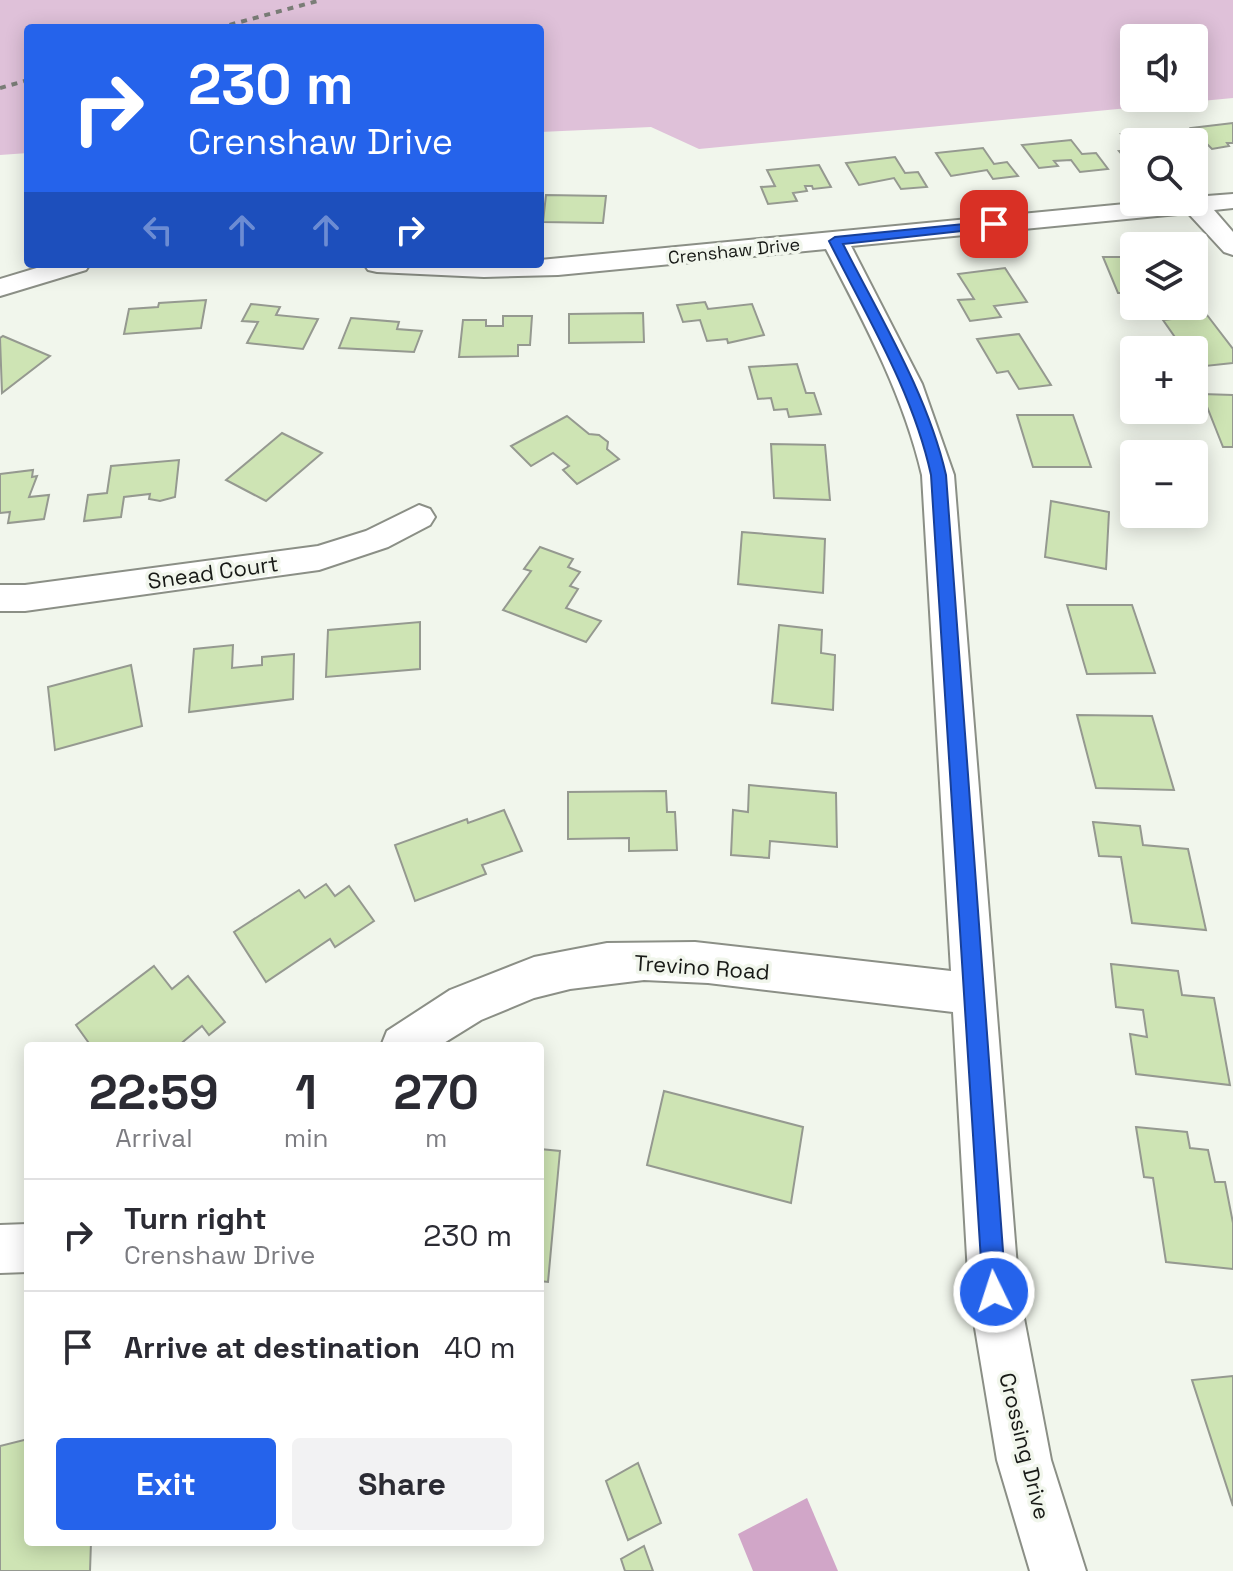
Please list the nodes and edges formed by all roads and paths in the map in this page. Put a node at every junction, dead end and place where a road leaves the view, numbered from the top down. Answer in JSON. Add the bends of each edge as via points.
{"nodes":[{"id":1,"x":1233,"y":201,"type":"edge"},
{"id":2,"x":1208,"y":204,"type":"edge"},
{"id":3,"x":1120,"y":212,"type":"edge"},
{"id":4,"x":1205,"y":216,"type":"edge"},
{"id":5,"x":835,"y":241,"type":"junction"},
{"id":6,"x":1233,"y":247,"type":"edge"},
{"id":7,"x":544,"y":267,"type":"edge"},
{"id":8,"x":64,"y":268,"type":"edge"},
{"id":9,"x":463,"y":268,"type":"edge"},
{"id":10,"x":521,"y":268,"type":"edge"},
{"id":11,"x":0,"y":288,"type":"edge"},
{"id":12,"x":419,"y":517,"type":"dead end"},
{"id":13,"x":0,"y":598,"type":"edge"},
{"id":14,"x":972,"y":994,"type":"junction"},
{"id":15,"x":409,"y":1042,"type":"edge"},
{"id":16,"x":24,"y":1248,"type":"edge"},
{"id":17,"x":0,"y":1249,"type":"edge"},
{"id":18,"x":1058,"y":1571,"type":"edge"}],
"edges":[{"from":1,"to":2,"type":"street","name":"Crenshaw Drive"},
{"from":3,"to":5,"type":"street","name":"Crenshaw Drive"},
{"from":4,"to":6,"type":"street"},
{"from":5,"to":7,"type":"street","name":"Crenshaw Drive"},
{"from":5,"to":14,"type":"street","name":"Crossing Drive","via":[[915,400],[938,475]]},
{"from":8,"to":11,"type":"street"},
{"from":9,"to":10,"type":"street","name":"Crenshaw Drive"},
{"from":12,"to":13,"type":"street","name":"Snead Court","via":[[377,539],[319,558]]},
{"from":14,"to":15,"type":"street","name":"Trevino Road","via":[[682,961],[605,962],[538,975],[482,997]]},
{"from":14,"to":18,"type":"street","name":"Crossing Drive","via":[[994,1292],[1024,1460]]},
{"from":16,"to":17,"type":"street"}]}
